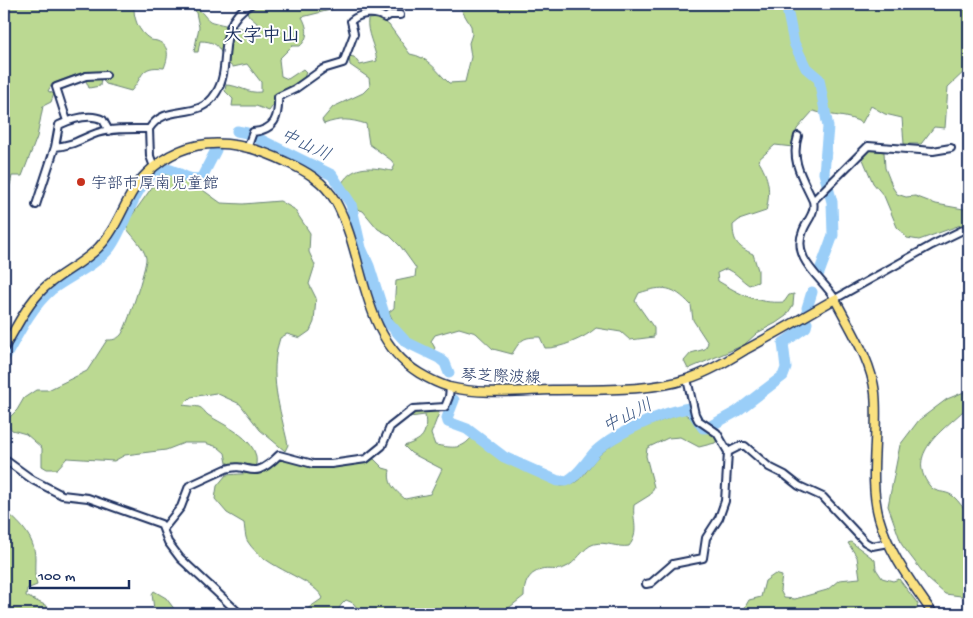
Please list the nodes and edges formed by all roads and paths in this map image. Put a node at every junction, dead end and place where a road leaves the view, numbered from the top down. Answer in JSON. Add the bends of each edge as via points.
{"nodes":[{"id":1,"x":251,"y":4,"type":"edge"},
{"id":2,"x":270,"y":4,"type":"edge"},
{"id":3,"x":282,"y":4,"type":"edge"},
{"id":4,"x":400,"y":15,"type":"dead end"},
{"id":5,"x":106,"y":75,"type":"dead end"},
{"id":6,"x":67,"y":121,"type":"junction"},
{"id":7,"x":149,"y":129,"type":"junction"},
{"id":8,"x":109,"y":130,"type":"junction"},
{"id":9,"x":798,"y":136,"type":"dead end"},
{"id":10,"x":248,"y":146,"type":"junction"},
{"id":11,"x":55,"y":147,"type":"junction"},
{"id":12,"x":951,"y":148,"type":"dead end"},
{"id":13,"x":154,"y":167,"type":"junction"},
{"id":14,"x":813,"y":201,"type":"junction"},
{"id":15,"x":36,"y":204,"type":"dead end"},
{"id":16,"x":969,"y":227,"type":"edge"},
{"id":17,"x":835,"y":299,"type":"junction"},
{"id":18,"x":4,"y":348,"type":"edge"},
{"id":19,"x":687,"y":380,"type":"junction"},
{"id":20,"x":450,"y":387,"type":"junction"},
{"id":21,"x":728,"y":452,"type":"junction"},
{"id":22,"x":4,"y":459,"type":"edge"},
{"id":23,"x":164,"y":528,"type":"junction"},
{"id":24,"x":888,"y":543,"type":"junction"},
{"id":25,"x":646,"y":584,"type":"dead end"},
{"id":26,"x":240,"y":614,"type":"edge"},
{"id":27,"x":933,"y":614,"type":"edge"}],
"edges":[{"from":1,"to":7,"type":"street","via":[[242,10],[227,34],[222,82],[215,95],[198,110],[172,113],[158,119]]},
{"from":2,"to":3,"type":"street"},
{"from":4,"to":10,"type":"street","via":[[385,18],[373,14],[354,18],[351,21],[353,38],[343,63],[324,69],[278,97],[277,116],[266,129],[253,132]]},
{"from":5,"to":6,"type":"street","via":[[86,76],[56,87]]},
{"from":6,"to":8,"type":"street","via":[[98,117]]},
{"from":6,"to":11,"type":"street","via":[[59,125]]},
{"from":7,"to":8,"type":"street"},
{"from":7,"to":13,"type":"street","via":[[150,156]]},
{"from":8,"to":11,"type":"street","via":[[71,145]]},
{"from":9,"to":14,"type":"street","via":[[796,167]]},
{"from":10,"to":13,"type":"main road","name":"琴芝際波線","via":[[225,143],[195,146]]},
{"from":10,"to":20,"type":"main road","name":"琴芝際波線","via":[[312,175],[327,189],[339,208],[378,325],[389,344],[411,368]]},
{"from":11,"to":15,"type":"street"},
{"from":12,"to":14,"type":"street","via":[[933,151],[868,146]]},
{"from":13,"to":18,"type":"main road","name":"琴芝際波線","via":[[133,190],[100,246],[44,289]]},
{"from":14,"to":17,"type":"street","via":[[814,210],[803,231],[801,250],[815,278],[824,283]]},
{"from":16,"to":17,"type":"street"},
{"from":17,"to":19,"type":"main road","name":"琴芝際波線"},
{"from":17,"to":24,"type":"main road","via":[[865,358],[872,381],[875,406],[874,492]]},
{"from":19,"to":20,"type":"main road","name":"琴芝際波線","via":[[576,390],[498,391]]},
{"from":19,"to":21,"type":"street","via":[[698,420],[717,433]]},
{"from":20,"to":23,"type":"street","via":[[445,406],[413,409],[390,427],[382,446],[366,458],[313,464],[279,455],[263,469],[231,468],[189,486],[181,507]]},
{"from":21,"to":24,"type":"street","via":[[745,446],[769,467],[823,497],[865,542],[872,546]]},
{"from":21,"to":25,"type":"street","via":[[725,501],[706,538],[703,558],[673,564]]},
{"from":22,"to":23,"type":"street","via":[[33,480],[62,495],[88,498],[155,521]]},
{"from":23,"to":26,"type":"street","via":[[168,542],[177,554]]},
{"from":24,"to":27,"type":"main road"}]}
